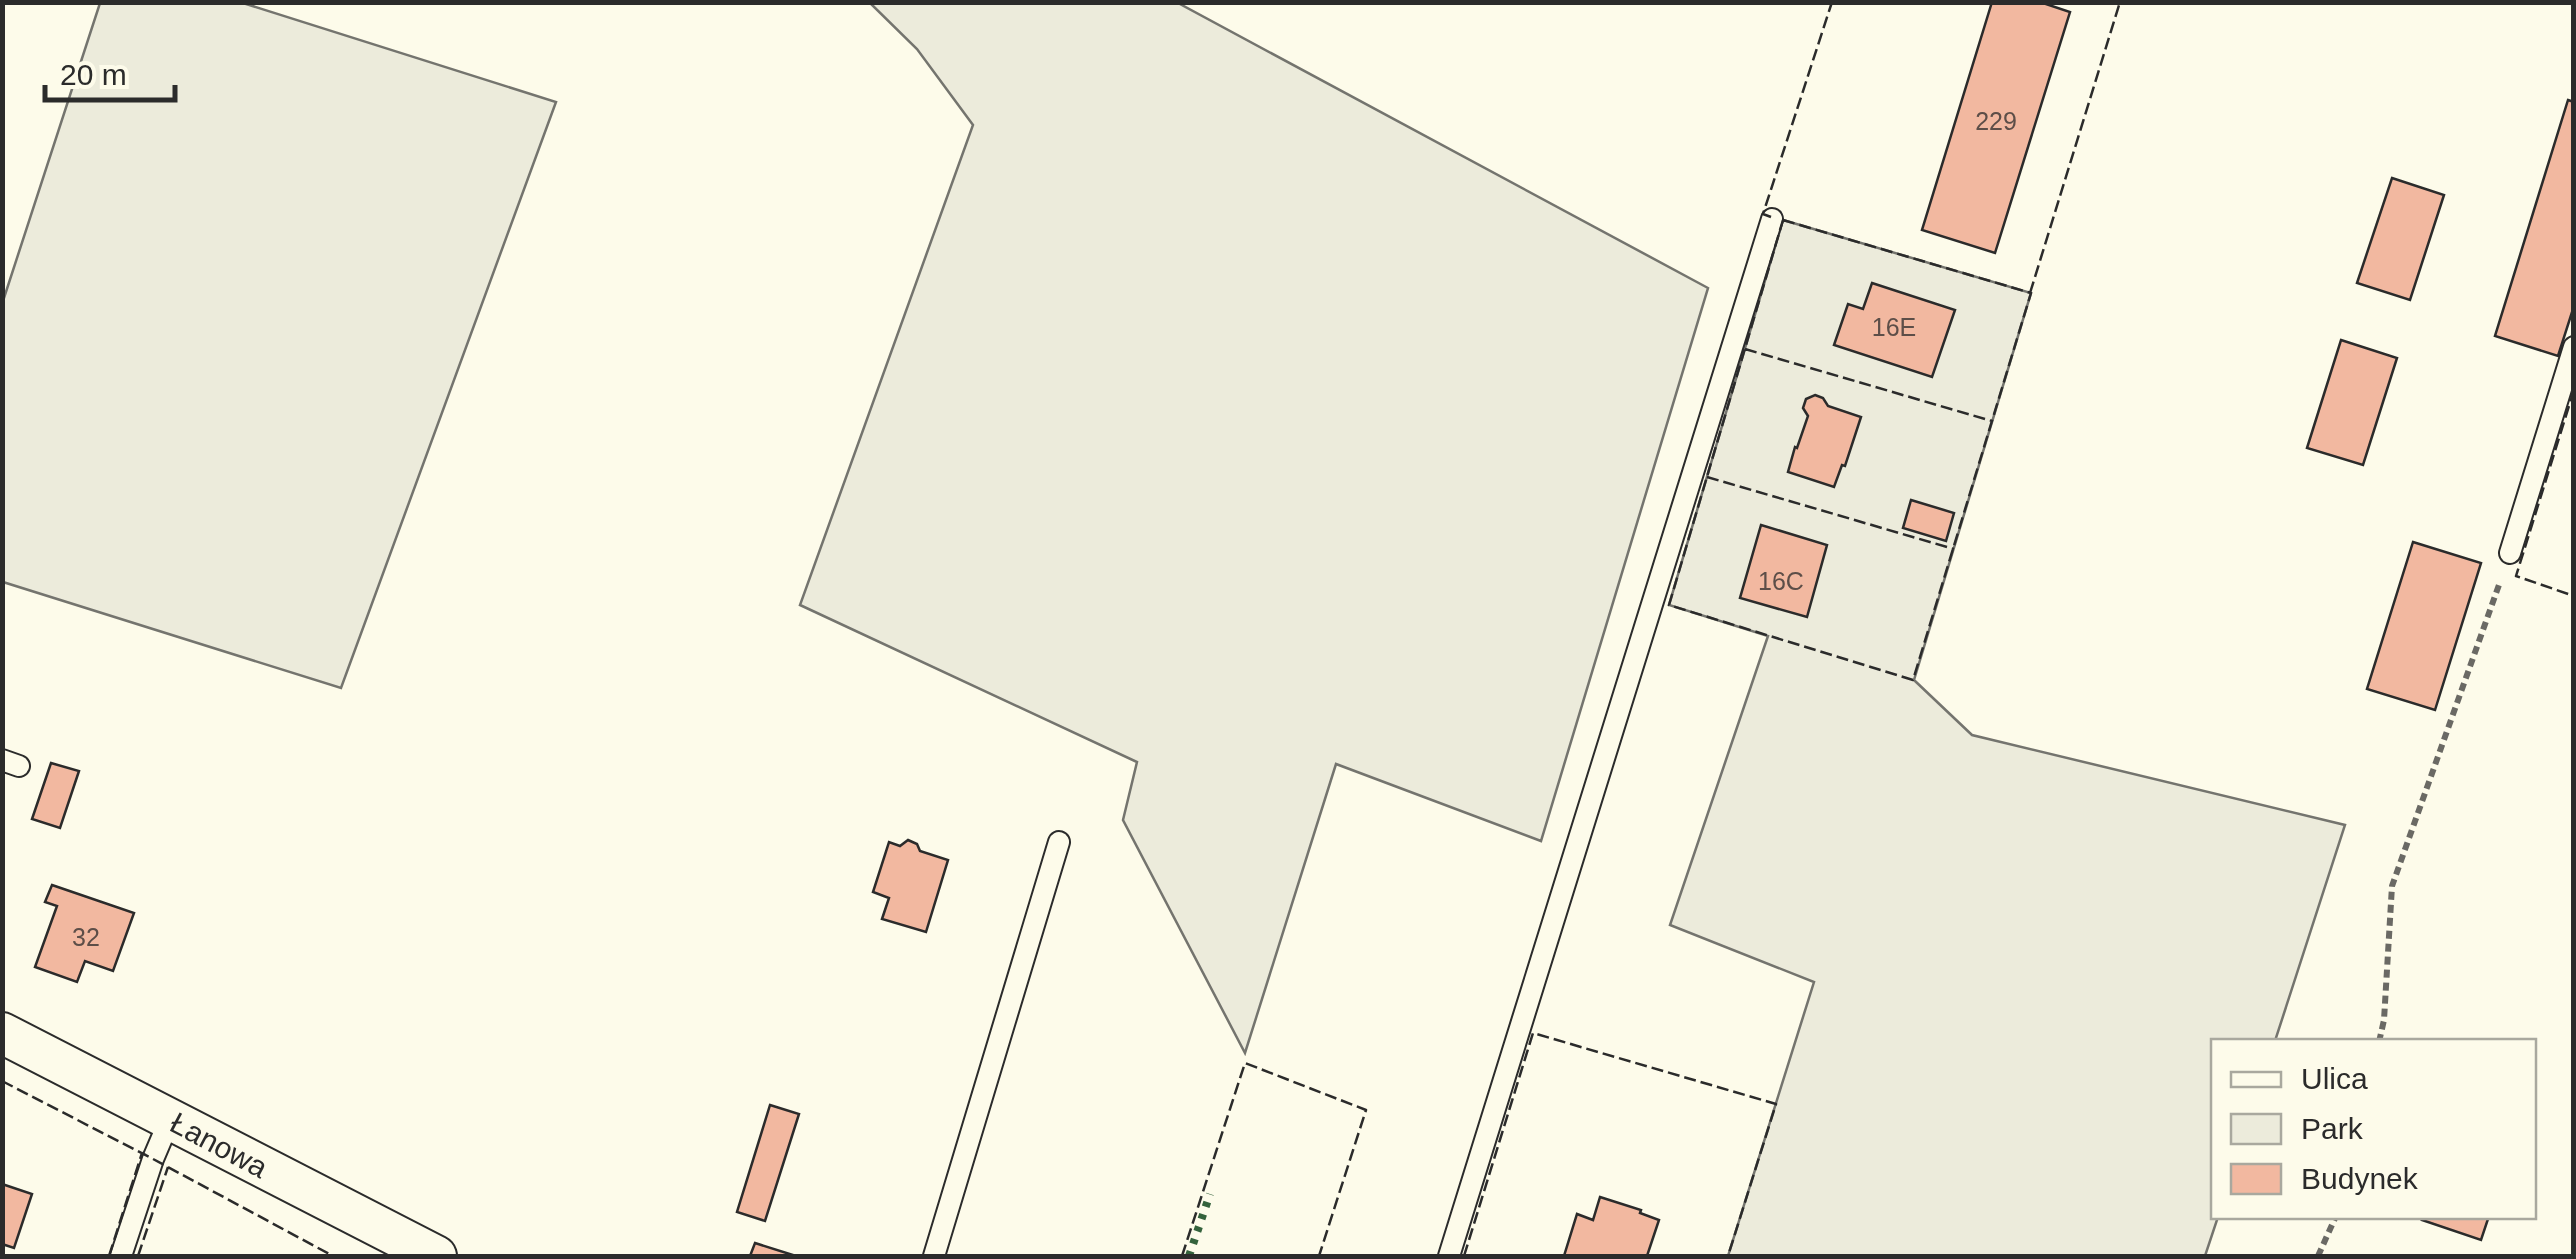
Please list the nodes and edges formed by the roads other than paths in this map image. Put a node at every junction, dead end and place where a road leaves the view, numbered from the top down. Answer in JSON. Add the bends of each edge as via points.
{"nodes":[{"id":1,"x":1772,"y":219,"type":"dead end"},
{"id":2,"x":2574,"y":347,"type":"edge"},
{"id":3,"x":2510,"y":553,"type":"road end"},
{"id":4,"x":1059,"y":842,"type":"dead end"},
{"id":5,"x":2,"y":1033,"type":"edge"},
{"id":6,"x":170,"y":1119,"type":"junction"},
{"id":7,"x":121,"y":1256,"type":"edge"},
{"id":8,"x":436,"y":1256,"type":"edge"},
{"id":9,"x":934,"y":1256,"type":"edge"},
{"id":10,"x":1449,"y":1256,"type":"edge"}],
"edges":[{"from":1,"to":10,"type":"lane"},
{"from":2,"to":3,"type":"lane"},
{"from":4,"to":9,"type":"lane"},
{"from":5,"to":6,"type":"street","name":"Łanowa"},
{"from":6,"to":7,"type":"lane"},
{"from":6,"to":8,"type":"street","name":"Łanowa"}]}
